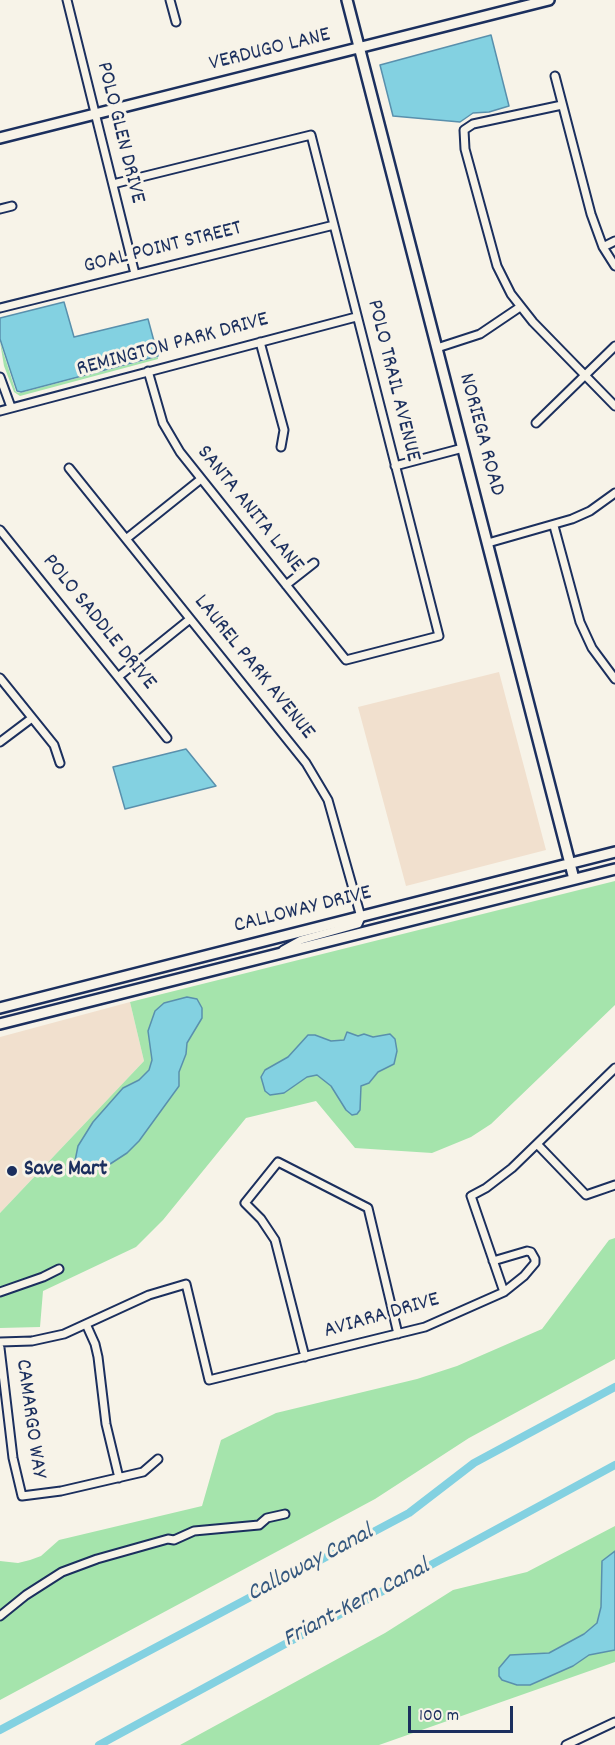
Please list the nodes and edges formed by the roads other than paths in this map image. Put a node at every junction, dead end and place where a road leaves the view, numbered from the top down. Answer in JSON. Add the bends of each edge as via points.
{"nodes":[{"id":1,"x":67,"y":0,"type":"edge"},
{"id":2,"x":170,"y":0,"type":"edge"},
{"id":3,"x":347,"y":0,"type":"edge"},
{"id":4,"x":549,"y":0,"type":"edge"},
{"id":5,"x":533,"y":2,"type":"edge"},
{"id":6,"x":176,"y":22,"type":"dead end"},
{"id":7,"x":359,"y":48,"type":"junction"},
{"id":8,"x":555,"y":76,"type":"dead end"},
{"id":9,"x":562,"y":105,"type":"junction"},
{"id":10,"x":95,"y":115,"type":"junction"},
{"id":11,"x":0,"y":138,"type":"edge"},
{"id":12,"x":113,"y":184,"type":"junction"},
{"id":13,"x":12,"y":206,"type":"dead end"},
{"id":14,"x":0,"y":209,"type":"edge"},
{"id":15,"x":334,"y":225,"type":"junction"},
{"id":16,"x":615,"y":241,"type":"edge"},
{"id":17,"x":603,"y":247,"type":"junction"},
{"id":18,"x":615,"y":266,"type":"edge"},
{"id":19,"x":135,"y":274,"type":"junction"},
{"id":20,"x":0,"y":308,"type":"edge"},
{"id":21,"x":520,"y":308,"type":"junction"},
{"id":22,"x":356,"y":317,"type":"junction"},
{"id":23,"x":260,"y":342,"type":"junction"},
{"id":24,"x":615,"y":346,"type":"edge"},
{"id":25,"x":437,"y":348,"type":"junction"},
{"id":26,"x":148,"y":371,"type":"junction"},
{"id":27,"x":585,"y":376,"type":"junction"},
{"id":28,"x":0,"y":377,"type":"edge"},
{"id":29,"x":11,"y":406,"type":"junction"},
{"id":30,"x":615,"y":406,"type":"edge"},
{"id":31,"x":0,"y":411,"type":"edge"},
{"id":32,"x":536,"y":423,"type":"dead end"},
{"id":33,"x":281,"y":447,"type":"dead end"},
{"id":34,"x":463,"y":448,"type":"junction"},
{"id":35,"x":395,"y":466,"type":"junction"},
{"id":36,"x":69,"y":468,"type":"dead end"},
{"id":37,"x":201,"y":479,"type":"junction"},
{"id":38,"x":615,"y":493,"type":"edge"},
{"id":39,"x":554,"y":526,"type":"junction"},
{"id":40,"x":0,"y":530,"type":"edge"},
{"id":41,"x":126,"y":539,"type":"junction"},
{"id":42,"x":488,"y":543,"type":"junction"},
{"id":43,"x":314,"y":563,"type":"dead end"},
{"id":44,"x":286,"y":585,"type":"junction"},
{"id":45,"x":190,"y":619,"type":"junction"},
{"id":46,"x":346,"y":660,"type":"joint"},
{"id":47,"x":118,"y":676,"type":"junction"},
{"id":48,"x":0,"y":678,"type":"edge"},
{"id":49,"x":615,"y":679,"type":"edge"},
{"id":50,"x":32,"y":718,"type":"junction"},
{"id":51,"x":167,"y":738,"type":"dead end"},
{"id":52,"x":0,"y":742,"type":"edge"},
{"id":53,"x":60,"y":763,"type":"dead end"},
{"id":54,"x":615,"y":852,"type":"edge"},
{"id":55,"x":570,"y":863,"type":"junction"},
{"id":56,"x":615,"y":869,"type":"edge"},
{"id":57,"x":574,"y":879,"type":"junction"},
{"id":58,"x":361,"y":917,"type":"junction"},
{"id":59,"x":274,"y":955,"type":"junction"},
{"id":60,"x":0,"y":1008,"type":"edge"},
{"id":61,"x":0,"y":1024,"type":"edge"},
{"id":62,"x":615,"y":1068,"type":"edge"},
{"id":63,"x":537,"y":1144,"type":"junction"},
{"id":64,"x":615,"y":1185,"type":"edge"},
{"id":65,"x":494,"y":1262,"type":"junction"},
{"id":66,"x":59,"y":1269,"type":"dead end"},
{"id":67,"x":0,"y":1292,"type":"edge"},
{"id":68,"x":504,"y":1292,"type":"junction"},
{"id":69,"x":86,"y":1324,"type":"junction"},
{"id":70,"x":398,"y":1334,"type":"junction"},
{"id":71,"x":0,"y":1342,"type":"edge"},
{"id":72,"x":0,"y":1348,"type":"edge"},
{"id":73,"x":305,"y":1357,"type":"junction"},
{"id":74,"x":158,"y":1459,"type":"dead end"},
{"id":75,"x":119,"y":1478,"type":"junction"},
{"id":76,"x":285,"y":1514,"type":"dead end"},
{"id":77,"x":0,"y":1616,"type":"edge"},
{"id":78,"x":615,"y":1722,"type":"edge"},
{"id":79,"x":566,"y":1745,"type":"edge"}],
"edges":[{"from":1,"to":10,"type":"street","name":"POLO GLEN DRIVE"},
{"from":2,"to":6,"type":"street"},
{"from":3,"to":7,"type":"street","name":"NORIEGA ROAD"},
{"from":4,"to":5,"type":"street","name":"VERDUGO LANE"},
{"from":5,"to":7,"type":"street","name":"VERDUGO LANE"},
{"from":7,"to":10,"type":"street","name":"VERDUGO LANE"},
{"from":7,"to":25,"type":"street","name":"NORIEGA ROAD"},
{"from":8,"to":9,"type":"street"},
{"from":9,"to":17,"type":"street"},
{"from":9,"to":21,"type":"street","via":[[473,124],[464,130],[465,149],[492,250],[503,280]]},
{"from":10,"to":11,"type":"street","name":"VERDUGO LANE"},
{"from":10,"to":12,"type":"street","name":"POLO GLEN DRIVE"},
{"from":12,"to":15,"type":"street","name":"POLO TRAIL AVENUE","via":[[311,135]]},
{"from":12,"to":19,"type":"street","name":"POLO GLEN DRIVE"},
{"from":13,"to":14,"type":"street"},
{"from":15,"to":19,"type":"street","name":"GOAL POINT STREET"},
{"from":15,"to":22,"type":"street","name":"POLO TRAIL AVENUE"},
{"from":16,"to":17,"type":"street"},
{"from":17,"to":18,"type":"street"},
{"from":19,"to":20,"type":"street","name":"GOAL POINT STREET"},
{"from":21,"to":25,"type":"street","via":[[480,334]]},
{"from":21,"to":27,"type":"street"},
{"from":22,"to":23,"type":"street","name":"REMINGTON PARK DRIVE"},
{"from":22,"to":35,"type":"street","name":"POLO TRAIL AVENUE"},
{"from":23,"to":26,"type":"street","name":"REMINGTON PARK DRIVE"},
{"from":23,"to":33,"type":"street","via":[[284,430]]},
{"from":24,"to":27,"type":"street"},
{"from":25,"to":34,"type":"street","name":"NORIEGA ROAD"},
{"from":26,"to":29,"type":"street","name":"REMINGTON PARK DRIVE"},
{"from":26,"to":37,"type":"street","name":"SANTA ANITA LANE","via":[[167,431]]},
{"from":27,"to":30,"type":"street"},
{"from":27,"to":32,"type":"street"},
{"from":28,"to":29,"type":"street"},
{"from":29,"to":31,"type":"street","name":"REMINGTON PARK DRIVE"},
{"from":34,"to":35,"type":"street"},
{"from":34,"to":42,"type":"street","name":"NORIEGA ROAD"},
{"from":35,"to":46,"type":"street","name":"POLO TRAIL AVENUE","via":[[439,636]]},
{"from":36,"to":41,"type":"street","name":"LAUREL PARK AVENUE"},
{"from":37,"to":41,"type":"street"},
{"from":37,"to":44,"type":"street","name":"SANTA ANITA LANE"},
{"from":38,"to":39,"type":"street","via":[[590,511]]},
{"from":39,"to":42,"type":"street"},
{"from":39,"to":49,"type":"street","via":[[583,628]]},
{"from":40,"to":47,"type":"street","name":"POLO SADDLE DRIVE"},
{"from":41,"to":45,"type":"street","name":"LAUREL PARK AVENUE"},
{"from":42,"to":55,"type":"street","name":"NORIEGA ROAD"},
{"from":43,"to":44,"type":"street"},
{"from":44,"to":46,"type":"street","name":"SANTA ANITA LANE"},
{"from":45,"to":47,"type":"street"},
{"from":45,"to":58,"type":"street","name":"LAUREL PARK AVENUE","via":[[320,784],[333,815]]},
{"from":47,"to":51,"type":"street","name":"POLO SADDLE DRIVE"},
{"from":48,"to":50,"type":"street"},
{"from":50,"to":52,"type":"street"},
{"from":50,"to":53,"type":"street","via":[[54,745]]},
{"from":54,"to":55,"type":"street","name":"CALLOWAY DRIVE"},
{"from":55,"to":57,"type":"street","name":"NORIEGA ROAD"},
{"from":55,"to":58,"type":"street","name":"CALLOWAY DRIVE"},
{"from":56,"to":57,"type":"street","name":"CALLOWAY DRIVE"},
{"from":57,"to":59,"type":"street","name":"CALLOWAY DRIVE"},
{"from":58,"to":59,"type":"street","via":[[358,924],[301,940]]},
{"from":58,"to":60,"type":"street","name":"CALLOWAY DRIVE"},
{"from":59,"to":61,"type":"street","name":"CALLOWAY DRIVE"},
{"from":62,"to":63,"type":"street"},
{"from":63,"to":64,"type":"street","via":[[586,1195]]},
{"from":63,"to":65,"type":"street","via":[[499,1179],[471,1196]]},
{"from":65,"to":68,"type":"street"},
{"from":65,"to":68,"type":"street","name":"AVIARA DRIVE","via":[[523,1251],[534,1255],[532,1267]]},
{"from":66,"to":67,"type":"street"},
{"from":68,"to":70,"type":"street","name":"AVIARA DRIVE","via":[[441,1321]]},
{"from":69,"to":71,"type":"street","via":[[48,1338]]},
{"from":69,"to":73,"type":"street","name":"AVIARA DRIVE","via":[[148,1295],[186,1284],[209,1380]]},
{"from":69,"to":75,"type":"street","via":[[98,1357],[106,1424]]},
{"from":70,"to":73,"type":"street","name":"AVIARA DRIVE"},
{"from":70,"to":73,"type":"street","via":[[368,1208],[279,1162],[245,1203],[275,1240]]},
{"from":72,"to":75,"type":"street","name":"CAMARGO WAY","via":[[13,1458],[22,1496]]},
{"from":74,"to":75,"type":"street","via":[[143,1472]]},
{"from":76,"to":77,"type":"street","via":[[267,1518],[259,1525],[194,1531],[174,1540],[97,1559],[63,1572]]},
{"from":78,"to":79,"type":"street"}]}
